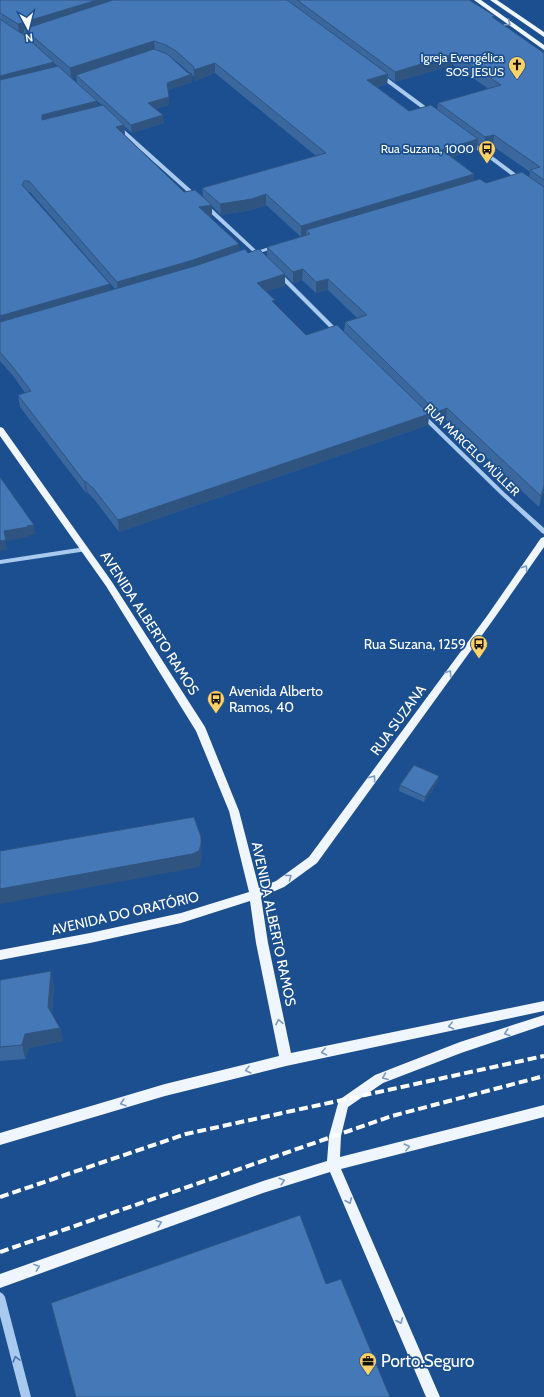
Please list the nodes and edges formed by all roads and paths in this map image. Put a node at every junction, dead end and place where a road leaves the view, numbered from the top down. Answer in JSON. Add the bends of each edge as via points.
{"nodes":[{"id":1,"x":477,"y":0,"type":"edge"},
{"id":2,"x":493,"y":0,"type":"edge"},
{"id":3,"x":544,"y":35,"type":"edge"},
{"id":4,"x":544,"y":48,"type":"edge"},
{"id":5,"x":377,"y":73,"type":"edge"},
{"id":6,"x":434,"y":115,"type":"edge"},
{"id":7,"x":115,"y":124,"type":"edge"},
{"id":8,"x":465,"y":138,"type":"edge"},
{"id":9,"x":515,"y":175,"type":"junction"},
{"id":10,"x":508,"y":177,"type":"edge"},
{"id":11,"x":527,"y":184,"type":"edge"},
{"id":12,"x":198,"y":199,"type":"edge"},
{"id":13,"x":204,"y":205,"type":"edge"},
{"id":14,"x":284,"y":244,"type":"edge"},
{"id":15,"x":257,"y":253,"type":"junction"},
{"id":16,"x":249,"y":256,"type":"edge"},
{"id":17,"x":268,"y":264,"type":"edge"},
{"id":18,"x":274,"y":270,"type":"edge"},
{"id":19,"x":341,"y":335,"type":"edge"},
{"id":20,"x":419,"y":412,"type":"edge"},
{"id":21,"x":0,"y":430,"type":"edge"},
{"id":22,"x":544,"y":532,"type":"edge"},
{"id":23,"x":544,"y":540,"type":"edge"},
{"id":24,"x":85,"y":549,"type":"junction"},
{"id":25,"x":0,"y":562,"type":"edge"},
{"id":26,"x":255,"y":895,"type":"junction"},
{"id":27,"x":0,"y":955,"type":"edge"},
{"id":28,"x":544,"y":1006,"type":"edge"},
{"id":29,"x":544,"y":1020,"type":"edge"},
{"id":30,"x":286,"y":1060,"type":"junction"},
{"id":31,"x":544,"y":1111,"type":"edge"},
{"id":32,"x":0,"y":1139,"type":"edge"},
{"id":33,"x":333,"y":1165,"type":"junction"},
{"id":34,"x":0,"y":1281,"type":"edge"},
{"id":35,"x":0,"y":1297,"type":"edge"},
{"id":36,"x":26,"y":1397,"type":"edge"},
{"id":37,"x":433,"y":1397,"type":"edge"}],
"edges":[{"from":1,"to":4,"type":"main road","one_way":true},
{"from":2,"to":3,"type":"main road"},
{"from":5,"to":6,"type":"street"},
{"from":7,"to":12,"type":"street"},
{"from":8,"to":9,"type":"street"},
{"from":9,"to":10,"type":"street"},
{"from":9,"to":11,"type":"street"},
{"from":13,"to":15,"type":"street"},
{"from":14,"to":15,"type":"street"},
{"from":15,"to":16,"type":"street"},
{"from":15,"to":17,"type":"street"},
{"from":18,"to":19,"type":"street"},
{"from":20,"to":22,"type":"street","name":"RUA MARCELO MÜLLER"},
{"from":21,"to":24,"type":"main road","name":"AVENIDA ALBERTO RAMOS"},
{"from":26,"to":23,"type":"main road","name":"RUA SUZANA","one_way":true,"via":[[280,884],[313,860]]},
{"from":24,"to":25,"type":"street"},
{"from":24,"to":26,"type":"main road","name":"AVENIDA ALBERTO RAMOS","via":[[201,730],[234,811]]},
{"from":26,"to":27,"type":"main road","name":"AVENIDA DO ORATÓRIO","via":[[181,918]]},
{"from":30,"to":26,"type":"main road","name":"AVENIDA ALBERTO RAMOS","one_way":true},
{"from":28,"to":30,"type":"main road","one_way":true},
{"from":29,"to":33,"type":"main road","one_way":true,"via":[[379,1079],[343,1104],[335,1136]]},
{"from":30,"to":32,"type":"main road","one_way":true,"via":[[165,1090]]},
{"from":33,"to":31,"type":"main road","one_way":true},
{"from":34,"to":33,"type":"main road","one_way":true,"via":[[210,1204]]},
{"from":33,"to":37,"type":"main road","one_way":true},
{"from":36,"to":35,"type":"street","one_way":true}]}
